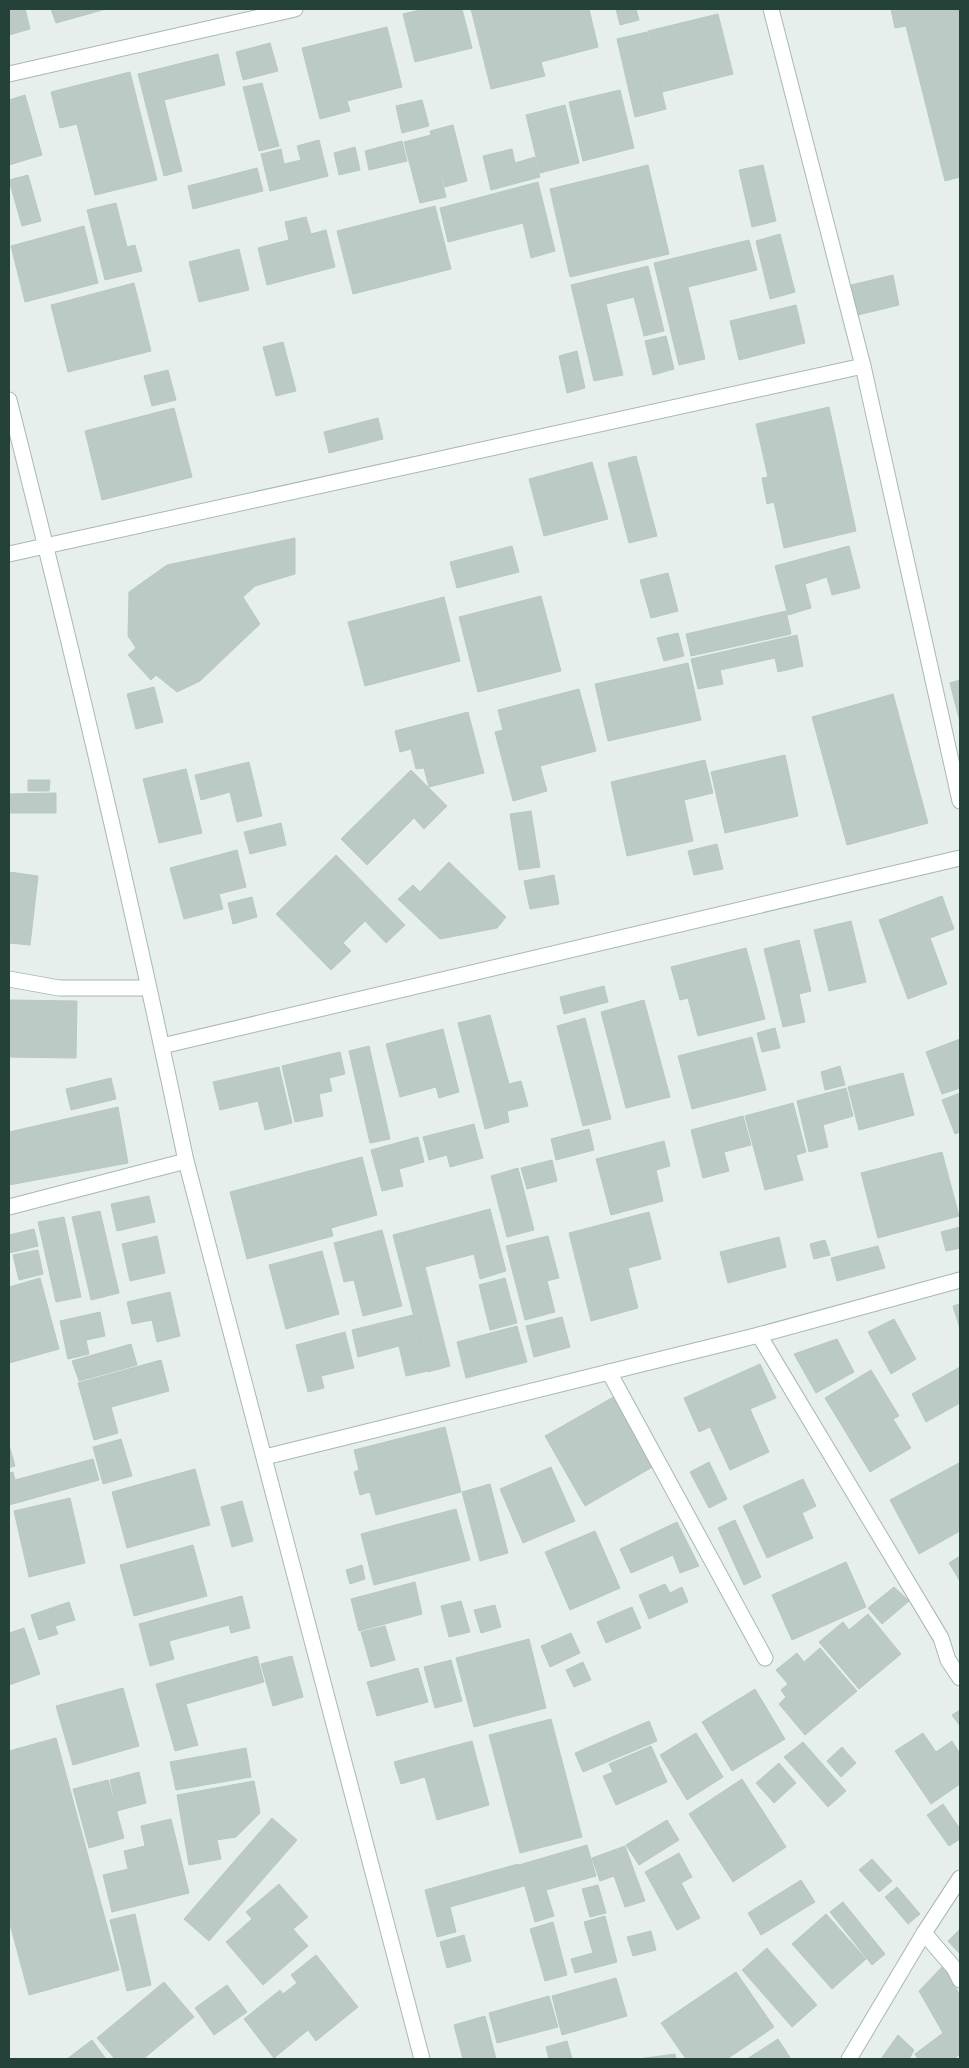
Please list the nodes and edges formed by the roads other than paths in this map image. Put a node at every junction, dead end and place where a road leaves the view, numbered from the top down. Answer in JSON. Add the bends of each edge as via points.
{"nodes":[{"id":1,"x":295,"y":9,"type":"edge"},
{"id":2,"x":771,"y":9,"type":"edge"},
{"id":3,"x":9,"y":74,"type":"edge"},
{"id":4,"x":863,"y":366,"type":"junction"},
{"id":5,"x":9,"y":400,"type":"edge"},
{"id":6,"x":46,"y":546,"type":"junction"},
{"id":7,"x":9,"y":554,"type":"edge"},
{"id":8,"x":960,"y":802,"type":"edge"},
{"id":9,"x":960,"y":858,"type":"edge"},
{"id":10,"x":9,"y":979,"type":"edge"},
{"id":11,"x":148,"y":988,"type":"junction"},
{"id":12,"x":162,"y":1046,"type":"junction"},
{"id":13,"x":186,"y":1161,"type":"junction"},
{"id":14,"x":9,"y":1208,"type":"edge"},
{"id":15,"x":960,"y":1280,"type":"edge"},
{"id":16,"x":759,"y":1335,"type":"junction"},
{"id":17,"x":609,"y":1372,"type":"junction"},
{"id":18,"x":265,"y":1458,"type":"junction"},
{"id":19,"x":765,"y":1658,"type":"dead end"},
{"id":20,"x":960,"y":1678,"type":"edge"},
{"id":21,"x":960,"y":1878,"type":"edge"},
{"id":22,"x":924,"y":1933,"type":"junction"},
{"id":23,"x":960,"y":1980,"type":"edge"},
{"id":24,"x":422,"y":2059,"type":"edge"},
{"id":25,"x":849,"y":2059,"type":"edge"}],
"edges":[{"from":1,"to":3,"type":"street"},
{"from":2,"to":4,"type":"street"},
{"from":4,"to":6,"type":"street"},
{"from":4,"to":8,"type":"street"},
{"from":5,"to":6,"type":"street"},
{"from":6,"to":7,"type":"street"},
{"from":6,"to":11,"type":"street"},
{"from":9,"to":12,"type":"street"},
{"from":10,"to":11,"type":"street","via":[[59,988]]},
{"from":11,"to":12,"type":"street"},
{"from":12,"to":13,"type":"street"},
{"from":13,"to":14,"type":"street"},
{"from":13,"to":18,"type":"street"},
{"from":15,"to":16,"type":"street"},
{"from":16,"to":17,"type":"street"},
{"from":16,"to":20,"type":"street","via":[[941,1638],[948,1660]]},
{"from":17,"to":18,"type":"street"},
{"from":17,"to":19,"type":"street"},
{"from":18,"to":24,"type":"street"},
{"from":21,"to":22,"type":"street"},
{"from":22,"to":23,"type":"street","via":[[954,1968]]},
{"from":22,"to":25,"type":"street"}]}
